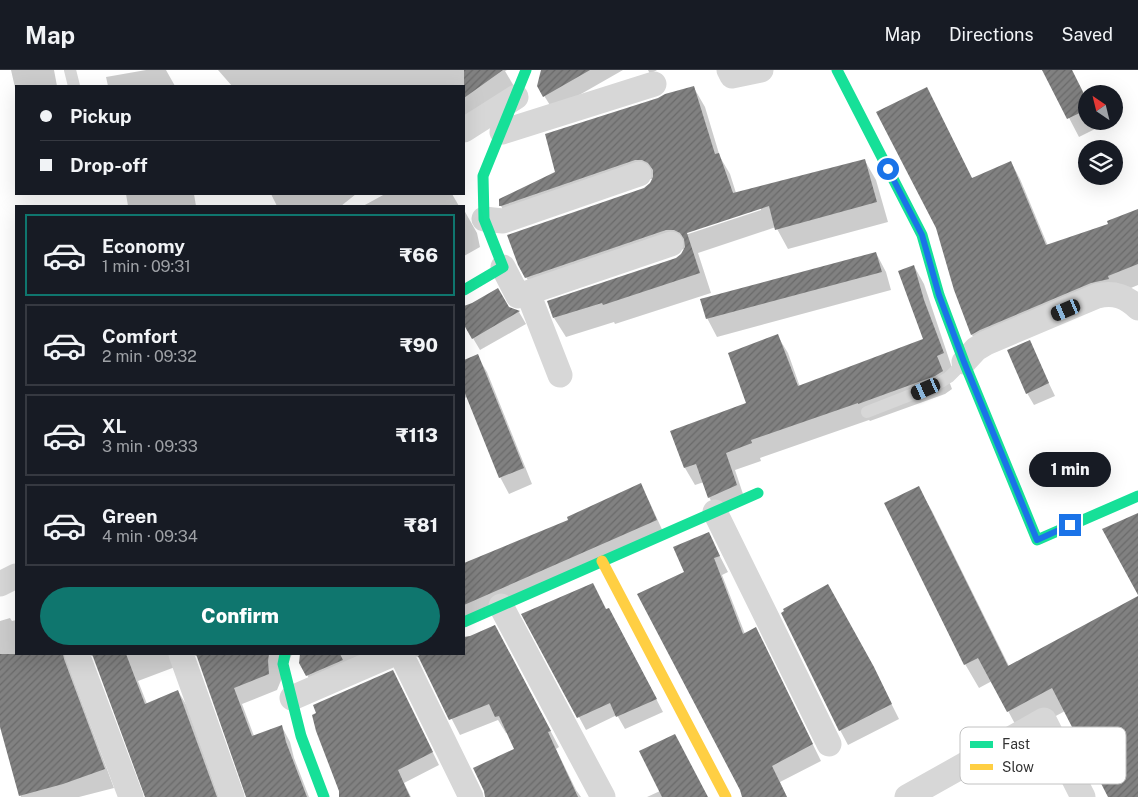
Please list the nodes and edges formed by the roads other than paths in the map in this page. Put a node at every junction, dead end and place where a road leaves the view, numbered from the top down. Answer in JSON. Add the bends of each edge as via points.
{"nodes":[{"id":1,"x":70,"y":70,"type":"edge"},
{"id":2,"x":526,"y":70,"type":"edge"},
{"id":3,"x":729,"y":70,"type":"edge"},
{"id":4,"x":761,"y":70,"type":"edge"},
{"id":5,"x":837,"y":70,"type":"edge"},
{"id":6,"x":654,"y":84,"type":"dead end"},
{"id":7,"x":74,"y":85,"type":"edge"},
{"id":8,"x":516,"y":97,"type":"junction"},
{"id":9,"x":465,"y":129,"type":"edge"},
{"id":10,"x":502,"y":132,"type":"junction"},
{"id":11,"x":639,"y":174,"type":"dead end"},
{"id":12,"x":484,"y":220,"type":"junction"},
{"id":13,"x":671,"y":244,"type":"dead end"},
{"id":14,"x":503,"y":267,"type":"junction"},
{"id":15,"x":465,"y":289,"type":"edge"},
{"id":16,"x":528,"y":293,"type":"junction"},
{"id":17,"x":1138,"y":308,"type":"edge"},
{"id":18,"x":964,"y":362,"type":"junction"},
{"id":19,"x":560,"y":375,"type":"dead end"},
{"id":20,"x":867,"y":412,"type":"dead end"},
{"id":21,"x":758,"y":494,"type":"dead end"},
{"id":22,"x":1138,"y":496,"type":"edge"},
{"id":23,"x":715,"y":512,"type":"junction"},
{"id":24,"x":602,"y":562,"type":"junction"},
{"id":25,"x":15,"y":576,"type":"edge"},
{"id":26,"x":0,"y":584,"type":"edge"},
{"id":27,"x":501,"y":606,"type":"junction"},
{"id":28,"x":465,"y":622,"type":"edge"},
{"id":29,"x":77,"y":655,"type":"edge"},
{"id":30,"x":181,"y":655,"type":"edge"},
{"id":31,"x":285,"y":655,"type":"edge"},
{"id":32,"x":391,"y":655,"type":"edge"},
{"id":33,"x":401,"y":655,"type":"edge"},
{"id":34,"x":292,"y":698,"type":"junction"},
{"id":35,"x":1032,"y":727,"type":"edge"},
{"id":36,"x":1048,"y":727,"type":"edge"},
{"id":37,"x":829,"y":744,"type":"dead end"},
{"id":38,"x":960,"y":767,"type":"edge"},
{"id":39,"x":1076,"y":784,"type":"edge"},
{"id":40,"x":131,"y":797,"type":"edge"},
{"id":41,"x":232,"y":797,"type":"edge"},
{"id":42,"x":324,"y":797,"type":"edge"},
{"id":43,"x":471,"y":797,"type":"edge"},
{"id":44,"x":603,"y":797,"type":"edge"},
{"id":45,"x":726,"y":797,"type":"edge"},
{"id":46,"x":907,"y":797,"type":"edge"},
{"id":47,"x":1083,"y":797,"type":"edge"}],
"edges":[{"from":1,"to":7,"type":"lane"},
{"from":2,"to":8,"type":"street"},
{"from":3,"to":4,"type":"street","via":[[732,76]]},
{"from":5,"to":18,"type":"street","via":[[922,235],[939,295]]},
{"from":6,"to":10,"type":"street"},
{"from":8,"to":9,"type":"street"},
{"from":8,"to":10,"type":"street"},
{"from":10,"to":12,"type":"street","via":[[483,176]]},
{"from":11,"to":12,"type":"street","via":[[502,221]]},
{"from":12,"to":14,"type":"street"},
{"from":13,"to":16,"type":"street"},
{"from":14,"to":15,"type":"street"},
{"from":14,"to":16,"type":"street","via":[[518,296]]},
{"from":16,"to":19,"type":"street"},
{"from":17,"to":18,"type":"street","via":[[1119,295],[1097,296],[986,343]]},
{"from":18,"to":20,"type":"lane","via":[[936,385]]},
{"from":18,"to":22,"type":"street","via":[[1037,540]]},
{"from":21,"to":23,"type":"street"},
{"from":23,"to":24,"type":"street"},
{"from":23,"to":37,"type":"street"},
{"from":24,"to":27,"type":"street"},
{"from":24,"to":45,"type":"street"},
{"from":25,"to":26,"type":"street"},
{"from":27,"to":28,"type":"street"},
{"from":27,"to":44,"type":"street"},
{"from":29,"to":40,"type":"street"},
{"from":30,"to":41,"type":"street"},
{"from":31,"to":34,"type":"street","via":[[283,664]]},
{"from":32,"to":34,"type":"street"},
{"from":33,"to":43,"type":"street"},
{"from":34,"to":42,"type":"street","via":[[301,736]]},
{"from":35,"to":36,"type":"street","via":[[1044,720]]},
{"from":38,"to":46,"type":"street"},
{"from":39,"to":47,"type":"street"}]}
